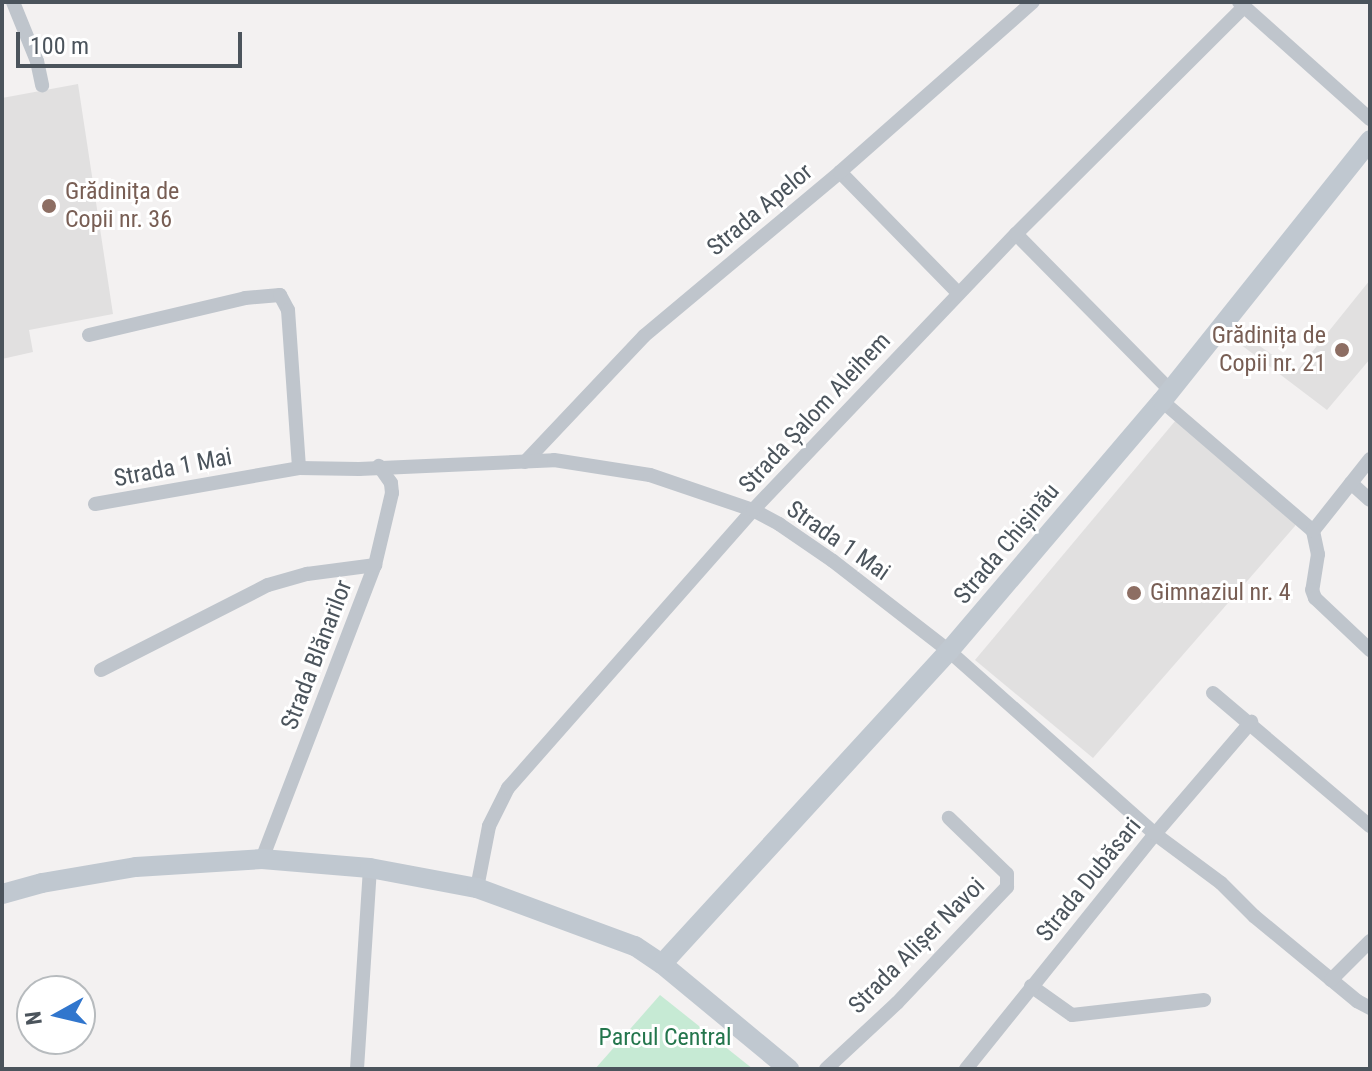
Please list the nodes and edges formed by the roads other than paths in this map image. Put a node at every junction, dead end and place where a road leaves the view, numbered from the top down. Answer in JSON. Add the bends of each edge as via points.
{"nodes":[{"id":1,"x":13,"y":2,"type":"edge"},
{"id":2,"x":1033,"y":2,"type":"edge"},
{"id":3,"x":1241,"y":5,"type":"edge"},
{"id":4,"x":42,"y":85,"type":"dead end"},
{"id":5,"x":1370,"y":119,"type":"edge"},
{"id":6,"x":1370,"y":140,"type":"edge"},
{"id":7,"x":840,"y":172,"type":"junction"},
{"id":8,"x":1016,"y":234,"type":"junction"},
{"id":9,"x":958,"y":293,"type":"junction"},
{"id":10,"x":89,"y":335,"type":"dead end"},
{"id":11,"x":1166,"y":396,"type":"junction"},
{"id":12,"x":1370,"y":459,"type":"edge"},
{"id":13,"x":525,"y":462,"type":"junction"},
{"id":14,"x":379,"y":466,"type":"junction"},
{"id":15,"x":299,"y":468,"type":"junction"},
{"id":16,"x":1351,"y":483,"type":"junction"},
{"id":17,"x":1370,"y":500,"type":"edge"},
{"id":18,"x":95,"y":504,"type":"dead end"},
{"id":19,"x":753,"y":510,"type":"junction"},
{"id":20,"x":1313,"y":531,"type":"junction"},
{"id":21,"x":375,"y":565,"type":"junction"},
{"id":22,"x":1370,"y":650,"type":"edge"},
{"id":23,"x":949,"y":651,"type":"junction"},
{"id":24,"x":101,"y":670,"type":"dead end"},
{"id":25,"x":1213,"y":693,"type":"dead end"},
{"id":26,"x":1251,"y":722,"type":"junction"},
{"id":27,"x":949,"y":818,"type":"dead end"},
{"id":28,"x":1370,"y":826,"type":"edge"},
{"id":29,"x":1155,"y":834,"type":"junction"},
{"id":30,"x":262,"y":859,"type":"junction"},
{"id":31,"x":370,"y":868,"type":"junction"},
{"id":32,"x":477,"y":888,"type":"junction"},
{"id":33,"x":2,"y":894,"type":"edge"},
{"id":34,"x":1370,"y":941,"type":"edge"},
{"id":35,"x":662,"y":964,"type":"junction"},
{"id":36,"x":1331,"y":980,"type":"junction"},
{"id":37,"x":1031,"y":986,"type":"junction"},
{"id":38,"x":1204,"y":1000,"type":"dead end"},
{"id":39,"x":1370,"y":1008,"type":"edge"},
{"id":40,"x":357,"y":1069,"type":"edge"},
{"id":41,"x":789,"y":1069,"type":"edge"},
{"id":42,"x":826,"y":1069,"type":"edge"},
{"id":43,"x":966,"y":1069,"type":"edge"}],
"edges":[{"from":1,"to":4,"type":"street"},
{"from":2,"to":7,"type":"street","name":"Strada Apelor"},
{"from":3,"to":5,"type":"street","name":"Strada Șalom Aleihem"},
{"from":3,"to":8,"type":"street","name":"Strada Șalom Aleihem"},
{"from":6,"to":11,"type":"street","name":"Strada Chișinău"},
{"from":7,"to":9,"type":"street"},
{"from":7,"to":13,"type":"street","name":"Strada Apelor","via":[[644,336]]},
{"from":8,"to":9,"type":"street","name":"Strada Șalom Aleihem"},
{"from":8,"to":11,"type":"street"},
{"from":9,"to":19,"type":"street","name":"Strada Șalom Aleihem"},
{"from":10,"to":15,"type":"street","via":[[245,298],[280,295],[288,310]]},
{"from":11,"to":20,"type":"street"},
{"from":11,"to":23,"type":"street","name":"Strada Chișinău"},
{"from":12,"to":16,"type":"street"},
{"from":13,"to":14,"type":"street","name":"Strada 1 Mai"},
{"from":13,"to":19,"type":"street","name":"Strada 1 Mai","via":[[554,460],[650,475]]},
{"from":14,"to":15,"type":"street","name":"Strada 1 Mai"},
{"from":14,"to":21,"type":"street","name":"Strada Blănarilor","via":[[392,493]]},
{"from":15,"to":18,"type":"street","name":"Strada 1 Mai"},
{"from":16,"to":17,"type":"street"},
{"from":16,"to":20,"type":"street"},
{"from":19,"to":23,"type":"street","name":"Strada 1 Mai","via":[[833,561]]},
{"from":19,"to":32,"type":"street","name":"Strada Șalom Aleihem","via":[[508,788],[489,826]]},
{"from":20,"to":22,"type":"street","via":[[1318,554],[1315,598]]},
{"from":21,"to":24,"type":"street","via":[[268,585]]},
{"from":21,"to":30,"type":"street","name":"Strada Blănarilor"},
{"from":23,"to":29,"type":"street","name":"Strada 1 Mai"},
{"from":23,"to":35,"type":"street","name":"Strada Chișinău"},
{"from":25,"to":26,"type":"street"},
{"from":26,"to":28,"type":"street"},
{"from":26,"to":29,"type":"street","name":"Strada Dubăsari"},
{"from":27,"to":42,"type":"street","name":"Strada Alișer Navoi","via":[[1007,874],[1007,887]]},
{"from":29,"to":36,"type":"street","name":"Strada 1 Mai","via":[[1221,883]]},
{"from":29,"to":37,"type":"street","name":"Strada Dubăsari"},
{"from":30,"to":31,"type":"street"},
{"from":30,"to":33,"type":"street","via":[[122,869]]},
{"from":31,"to":32,"type":"street"},
{"from":31,"to":40,"type":"street"},
{"from":32,"to":35,"type":"street","via":[[605,932]]},
{"from":34,"to":36,"type":"street"},
{"from":35,"to":41,"type":"street"},
{"from":36,"to":39,"type":"street","name":"Strada 1 Mai"},
{"from":37,"to":38,"type":"street","via":[[1072,1015]]},
{"from":37,"to":43,"type":"street","name":"Strada Dubăsari"}]}
